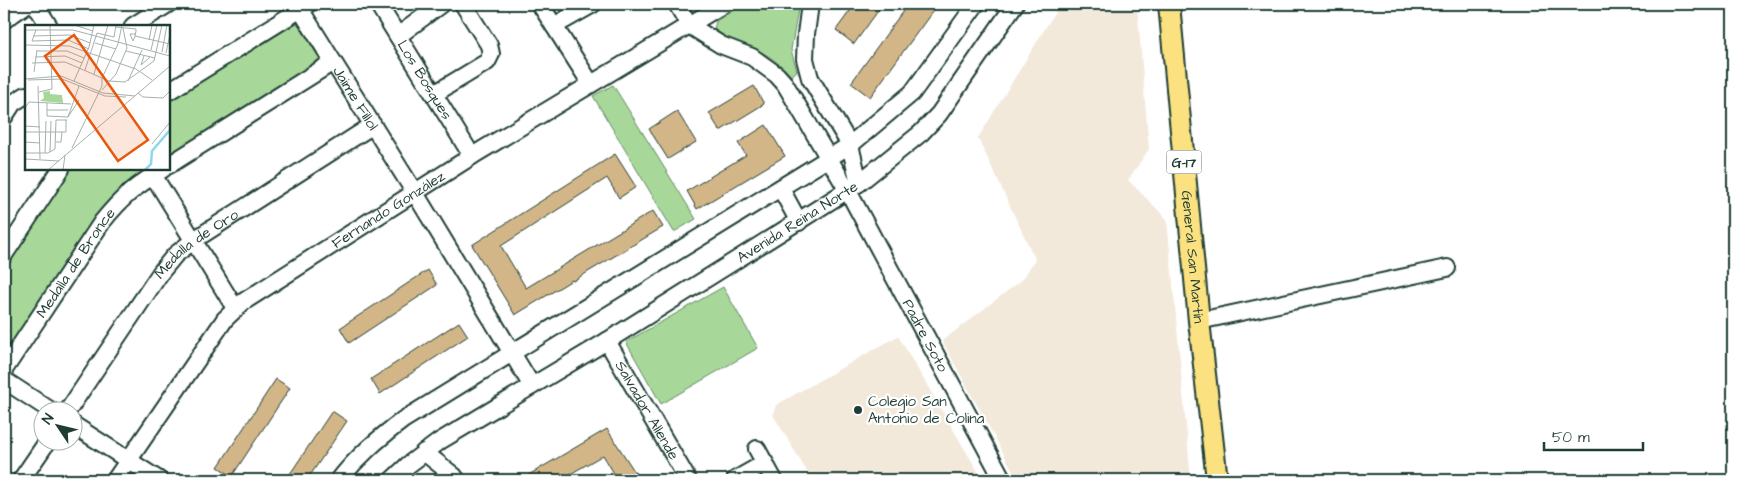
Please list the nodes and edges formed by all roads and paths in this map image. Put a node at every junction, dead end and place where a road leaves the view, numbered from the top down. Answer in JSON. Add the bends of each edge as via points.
{"nodes":[{"id":1,"x":27,"y":4,"type":"edge"},
{"id":2,"x":35,"y":4,"type":"edge"},
{"id":3,"x":168,"y":4,"type":"edge"},
{"id":4,"x":378,"y":4,"type":"edge"},
{"id":5,"x":441,"y":4,"type":"edge"},
{"id":6,"x":463,"y":4,"type":"edge"},
{"id":7,"x":540,"y":4,"type":"edge"},
{"id":8,"x":593,"y":4,"type":"edge"},
{"id":9,"x":677,"y":4,"type":"edge"},
{"id":10,"x":724,"y":4,"type":"edge"},
{"id":11,"x":810,"y":4,"type":"edge"},
{"id":12,"x":976,"y":4,"type":"edge"},
{"id":13,"x":1015,"y":4,"type":"edge"},
{"id":14,"x":1168,"y":4,"type":"edge"},
{"id":15,"x":303,"y":6,"type":"edge"},
{"id":16,"x":4,"y":20,"type":"edge"},
{"id":17,"x":48,"y":25,"type":"edge"},
{"id":18,"x":135,"y":25,"type":"edge"},
{"id":19,"x":689,"y":25,"type":"junction"},
{"id":20,"x":554,"y":26,"type":"junction"},
{"id":21,"x":398,"y":36,"type":"junction"},
{"id":22,"x":333,"y":62,"type":"junction"},
{"id":23,"x":591,"y":84,"type":"junction"},
{"id":24,"x":170,"y":90,"type":"edge"},
{"id":25,"x":434,"y":94,"type":"junction"},
{"id":26,"x":25,"y":96,"type":"edge"},
{"id":27,"x":4,"y":117,"type":"edge"},
{"id":28,"x":372,"y":125,"type":"junction"},
{"id":29,"x":850,"y":145,"type":"junction"},
{"id":30,"x":472,"y":156,"type":"junction"},
{"id":31,"x":829,"y":159,"type":"junction"},
{"id":32,"x":170,"y":164,"type":"edge"},
{"id":33,"x":60,"y":170,"type":"edge"},
{"id":34,"x":158,"y":172,"type":"edge"},
{"id":35,"x":854,"y":188,"type":"junction"},
{"id":36,"x":781,"y":189,"type":"junction"},
{"id":37,"x":415,"y":193,"type":"junction"},
{"id":38,"x":799,"y":222,"type":"junction"},
{"id":39,"x":194,"y":240,"type":"junction"},
{"id":40,"x":4,"y":255,"type":"edge"},
{"id":41,"x":1446,"y":268,"type":"dead end"},
{"id":42,"x":235,"y":308,"type":"junction"},
{"id":43,"x":1199,"y":321,"type":"junction"},
{"id":44,"x":607,"y":340,"type":"junction"},
{"id":45,"x":512,"y":353,"type":"junction"},
{"id":46,"x":4,"y":370,"type":"edge"},
{"id":47,"x":4,"y":380,"type":"edge"},
{"id":48,"x":532,"y":386,"type":"junction"},
{"id":49,"x":38,"y":402,"type":"edge"},
{"id":50,"x":74,"y":402,"type":"edge"},
{"id":51,"x":82,"y":430,"type":"edge"},
{"id":52,"x":40,"y":452,"type":"edge"},
{"id":53,"x":424,"y":452,"type":"junction"},
{"id":54,"x":128,"y":460,"type":"junction"},
{"id":55,"x":21,"y":480,"type":"edge"},
{"id":56,"x":115,"y":480,"type":"edge"},
{"id":57,"x":158,"y":480,"type":"edge"},
{"id":58,"x":339,"y":480,"type":"edge"},
{"id":59,"x":392,"y":480,"type":"edge"},
{"id":60,"x":457,"y":480,"type":"edge"},
{"id":61,"x":688,"y":480,"type":"edge"},
{"id":62,"x":735,"y":480,"type":"edge"},
{"id":63,"x":774,"y":480,"type":"edge"},
{"id":64,"x":1003,"y":480,"type":"edge"},
{"id":65,"x":1217,"y":480,"type":"edge"}],
"edges":[{"from":1,"to":16,"type":"street"},
{"from":2,"to":17,"type":"street"},
{"from":3,"to":18,"type":"street"},
{"from":4,"to":21,"type":"street","name":"Los Bosques"},
{"from":5,"to":21,"type":"street"},
{"from":6,"to":25,"type":"street","via":[[489,45],[491,54],[487,62]]},
{"from":7,"to":20,"type":"street"},
{"from":8,"to":20,"type":"street"},
{"from":9,"to":19,"type":"street"},
{"from":10,"to":19,"type":"street","name":"Fernando González"},
{"from":11,"to":29,"type":"street","name":"Padre Soto","via":[[805,59],[810,78]]},
{"from":12,"to":29,"type":"street","via":[[912,93]]},
{"from":13,"to":35,"type":"street","name":"Avenida Reina Norte","via":[[939,114],[921,133]]},
{"from":14,"to":43,"type":"main road","name":"General San Martín","number":"G-17"},
{"from":15,"to":22,"type":"street","name":"Jaime Fillol"},
{"from":15,"to":24,"type":"street"},
{"from":19,"to":23,"type":"street","name":"Fernando González"},
{"from":19,"to":31,"type":"street","via":[[721,45],[752,57],[777,75]]},
{"from":20,"to":23,"type":"street"},
{"from":21,"to":25,"type":"street","name":"Los Bosques"},
{"from":22,"to":28,"type":"street","name":"Jaime Fillol"},
{"from":22,"to":32,"type":"street"},
{"from":23,"to":30,"type":"street","name":"Fernando González"},
{"from":25,"to":30,"type":"street","name":"Los Bosques"},
{"from":26,"to":27,"type":"street","via":[[14,103]]},
{"from":28,"to":37,"type":"street","name":"Jaime Fillol"},
{"from":28,"to":39,"type":"street","name":"Medalla de Oro"},
{"from":29,"to":31,"type":"street"},
{"from":29,"to":35,"type":"street","name":"Padre Soto"},
{"from":30,"to":37,"type":"street","name":"Fernando González"},
{"from":31,"to":35,"type":"street"},
{"from":31,"to":36,"type":"street"},
{"from":33,"to":40,"type":"street"},
{"from":34,"to":39,"type":"street"},
{"from":34,"to":46,"type":"street","name":"Medalla de Bronce","via":[[116,204]]},
{"from":35,"to":38,"type":"street","name":"Avenida Reina Norte"},
{"from":35,"to":64,"type":"street","name":"Padre Soto"},
{"from":36,"to":38,"type":"street"},
{"from":36,"to":45,"type":"street"},
{"from":37,"to":42,"type":"street","name":"Fernando González"},
{"from":37,"to":45,"type":"street"},
{"from":38,"to":44,"type":"street","name":"Avenida Reina Norte"},
{"from":39,"to":42,"type":"street"},
{"from":39,"to":50,"type":"street","name":"Medalla de Oro","via":[[161,272]]},
{"from":41,"to":43,"type":"street"},
{"from":42,"to":54,"type":"street","name":"Fernando González"},
{"from":43,"to":65,"type":"main road","name":"General San Martín","number":"G-17"},
{"from":44,"to":48,"type":"street","name":"Avenida Reina Norte"},
{"from":44,"to":61,"type":"street","name":"Salvador Allende"},
{"from":45,"to":48,"type":"street"},
{"from":45,"to":58,"type":"street","via":[[375,440]]},
{"from":47,"to":49,"type":"street"},
{"from":48,"to":53,"type":"street","name":"Avenida Reina Norte"},
{"from":51,"to":54,"type":"street"},
{"from":52,"to":55,"type":"street"},
{"from":53,"to":59,"type":"street","name":"Avenida Reina Norte"},
{"from":53,"to":60,"type":"street"},
{"from":54,"to":56,"type":"street","name":"Fernando González"},
{"from":54,"to":57,"type":"street"},
{"from":62,"to":63,"type":"street","via":[[761,456]]}]}
